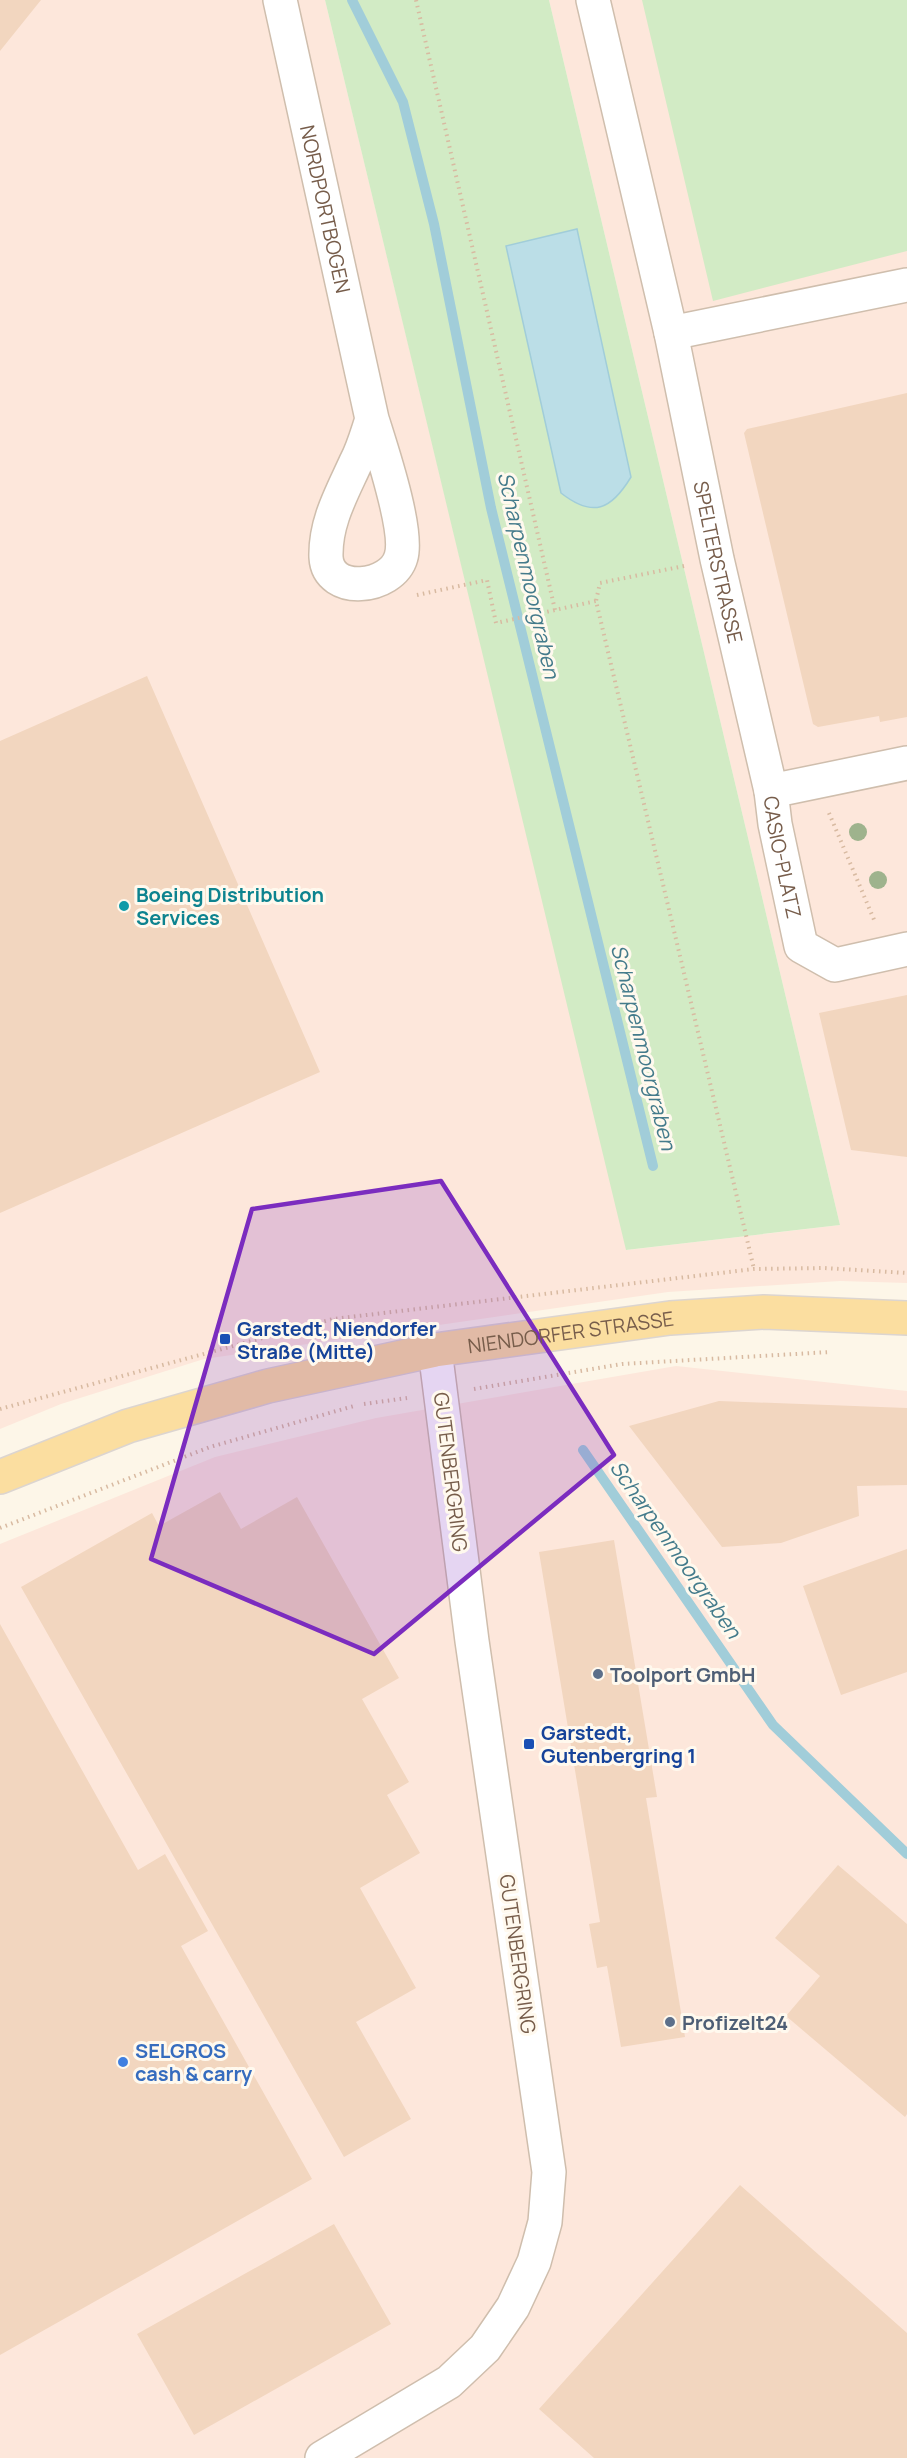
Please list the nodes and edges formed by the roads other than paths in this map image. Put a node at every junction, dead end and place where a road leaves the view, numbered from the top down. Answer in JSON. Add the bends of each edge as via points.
{"nodes":[{"id":1,"x":280,"y":0,"type":"edge"},
{"id":2,"x":593,"y":0,"type":"edge"},
{"id":3,"x":907,"y":285,"type":"edge"},
{"id":4,"x":671,"y":333,"type":"junction"},
{"id":5,"x":372,"y":419,"type":"dead end"},
{"id":6,"x":907,"y":763,"type":"edge"},
{"id":7,"x":771,"y":791,"type":"junction"},
{"id":8,"x":898,"y":951,"type":"edge"},
{"id":9,"x":907,"y":1318,"type":"edge"},
{"id":10,"x":435,"y":1350,"type":"junction"},
{"id":11,"x":0,"y":1477,"type":"edge"},
{"id":12,"x":322,"y":2458,"type":"edge"}],
"edges":[{"from":1,"to":5,"type":"street","name":"NORDPORTBOGEN"},
{"from":2,"to":4,"type":"street","name":"SPELTERSTRASSE"},
{"from":3,"to":4,"type":"street"},
{"from":4,"to":7,"type":"street","name":"SPELTERSTRASSE","via":[[717,559]]},
{"from":6,"to":7,"type":"street","name":"CASIO-PLATZ"},
{"from":7,"to":8,"type":"street","name":"CASIO-PLATZ","via":[[801,946],[835,966]]},
{"from":9,"to":10,"type":"main road","name":"NIENDORFER STRASSE","via":[[764,1312],[670,1318]]},
{"from":10,"to":11,"type":"main road","name":"NIENDORFER STRASSE","via":[[268,1386],[128,1426]]},
{"from":10,"to":12,"type":"street","name":"GUTENBERGRING","via":[[472,1641],[549,2172],[545,2222],[534,2262],[513,2307],[485,2348],[450,2382]]}]}
